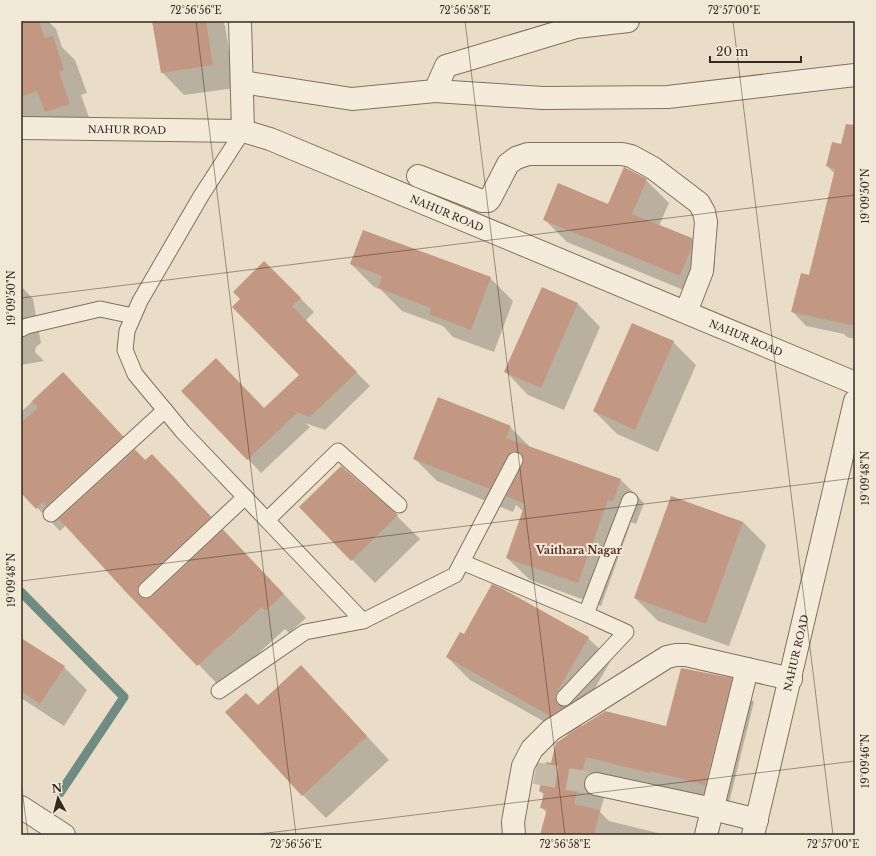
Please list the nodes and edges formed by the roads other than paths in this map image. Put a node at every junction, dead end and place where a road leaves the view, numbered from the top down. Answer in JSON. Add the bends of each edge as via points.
{"nodes":[{"id":1,"x":240,"y":21,"type":"edge"},
{"id":2,"x":628,"y":21,"type":"edge"},
{"id":3,"x":855,"y":75,"type":"edge"},
{"id":4,"x":242,"y":82,"type":"junction"},
{"id":5,"x":436,"y":91,"type":"junction"},
{"id":6,"x":21,"y":128,"type":"edge"},
{"id":7,"x":243,"y":131,"type":"junction"},
{"id":8,"x":418,"y":176,"type":"dead end"},
{"id":9,"x":448,"y":188,"type":"junction"},
{"id":10,"x":440,"y":210,"type":"junction"},
{"id":11,"x":686,"y":312,"type":"junction"},
{"id":12,"x":133,"y":316,"type":"junction"},
{"id":13,"x":21,"y":329,"type":"edge"},
{"id":14,"x":855,"y":383,"type":"edge"},
{"id":15,"x":855,"y":401,"type":"edge"},
{"id":16,"x":165,"y":410,"type":"junction"},
{"id":17,"x":515,"y":460,"type":"dead end"},
{"id":18,"x":245,"y":497,"type":"junction"},
{"id":19,"x":630,"y":500,"type":"dead end"},
{"id":20,"x":399,"y":505,"type":"dead end"},
{"id":21,"x":51,"y":514,"type":"dead end"},
{"id":22,"x":267,"y":520,"type":"junction"},
{"id":23,"x":462,"y":562,"type":"junction"},
{"id":24,"x":146,"y":590,"type":"dead end"},
{"id":25,"x":586,"y":614,"type":"junction"},
{"id":26,"x":363,"y":621,"type":"junction"},
{"id":27,"x":747,"y":669,"type":"junction"},
{"id":28,"x":790,"y":679,"type":"junction"},
{"id":29,"x":219,"y":691,"type":"dead end"},
{"id":30,"x":564,"y":698,"type":"dead end"},
{"id":31,"x":596,"y":784,"type":"tunnel mouth"},
{"id":32,"x":21,"y":807,"type":"edge"},
{"id":33,"x":713,"y":809,"type":"junction"},
{"id":34,"x":755,"y":827,"type":"edge"},
{"id":35,"x":64,"y":835,"type":"edge"},
{"id":36,"x":514,"y":835,"type":"edge"},
{"id":37,"x":706,"y":835,"type":"edge"}],
"edges":[{"from":1,"to":4,"type":"street"},
{"from":2,"to":5,"type":"street","via":[[576,27],[446,66]]},
{"from":3,"to":5,"type":"street","via":[[668,97],[543,98]]},
{"from":4,"to":5,"type":"street","via":[[352,99]]},
{"from":4,"to":7,"type":"street"},
{"from":6,"to":7,"type":"street","name":"NAHUR ROAD"},
{"from":7,"to":10,"type":"street","name":"NAHUR ROAD","via":[[270,138]]},
{"from":7,"to":12,"type":"lane","via":[[201,196]]},
{"from":8,"to":9,"type":"street"},
{"from":9,"to":10,"type":"street"},
{"from":9,"to":11,"type":"street","via":[[488,201],[508,164],[528,154],[631,156],[653,168],[699,203],[704,212],[706,222],[702,271]]},
{"from":10,"to":11,"type":"street","name":"NAHUR ROAD"},
{"from":11,"to":14,"type":"street","name":"NAHUR ROAD"},
{"from":12,"to":13,"type":"lane","via":[[100,309]]},
{"from":12,"to":16,"type":"lane","via":[[126,331],[125,350],[135,374]]},
{"from":15,"to":28,"type":"street","name":"NAHUR ROAD"},
{"from":16,"to":18,"type":"lane"},
{"from":16,"to":21,"type":"lane"},
{"from":17,"to":23,"type":"lane"},
{"from":18,"to":22,"type":"lane"},
{"from":18,"to":24,"type":"lane"},
{"from":19,"to":25,"type":"lane"},
{"from":20,"to":22,"type":"lane","via":[[338,451]]},
{"from":22,"to":26,"type":"lane"},
{"from":23,"to":25,"type":"lane"},
{"from":23,"to":26,"type":"lane","via":[[455,575]]},
{"from":25,"to":30,"type":"lane","via":[[626,632]]},
{"from":26,"to":29,"type":"lane","via":[[305,632]]},
{"from":27,"to":28,"type":"street"},
{"from":27,"to":33,"type":"street"},
{"from":27,"to":36,"type":"street","via":[[686,655],[668,657],[551,730],[532,749],[523,766],[529,771],[513,822]]},
{"from":28,"to":34,"type":"street","name":"NAHUR ROAD"},
{"from":31,"to":33,"type":"street"},
{"from":32,"to":35,"type":"street"},
{"from":33,"to":34,"type":"street"},
{"from":33,"to":37,"type":"street"}]}
